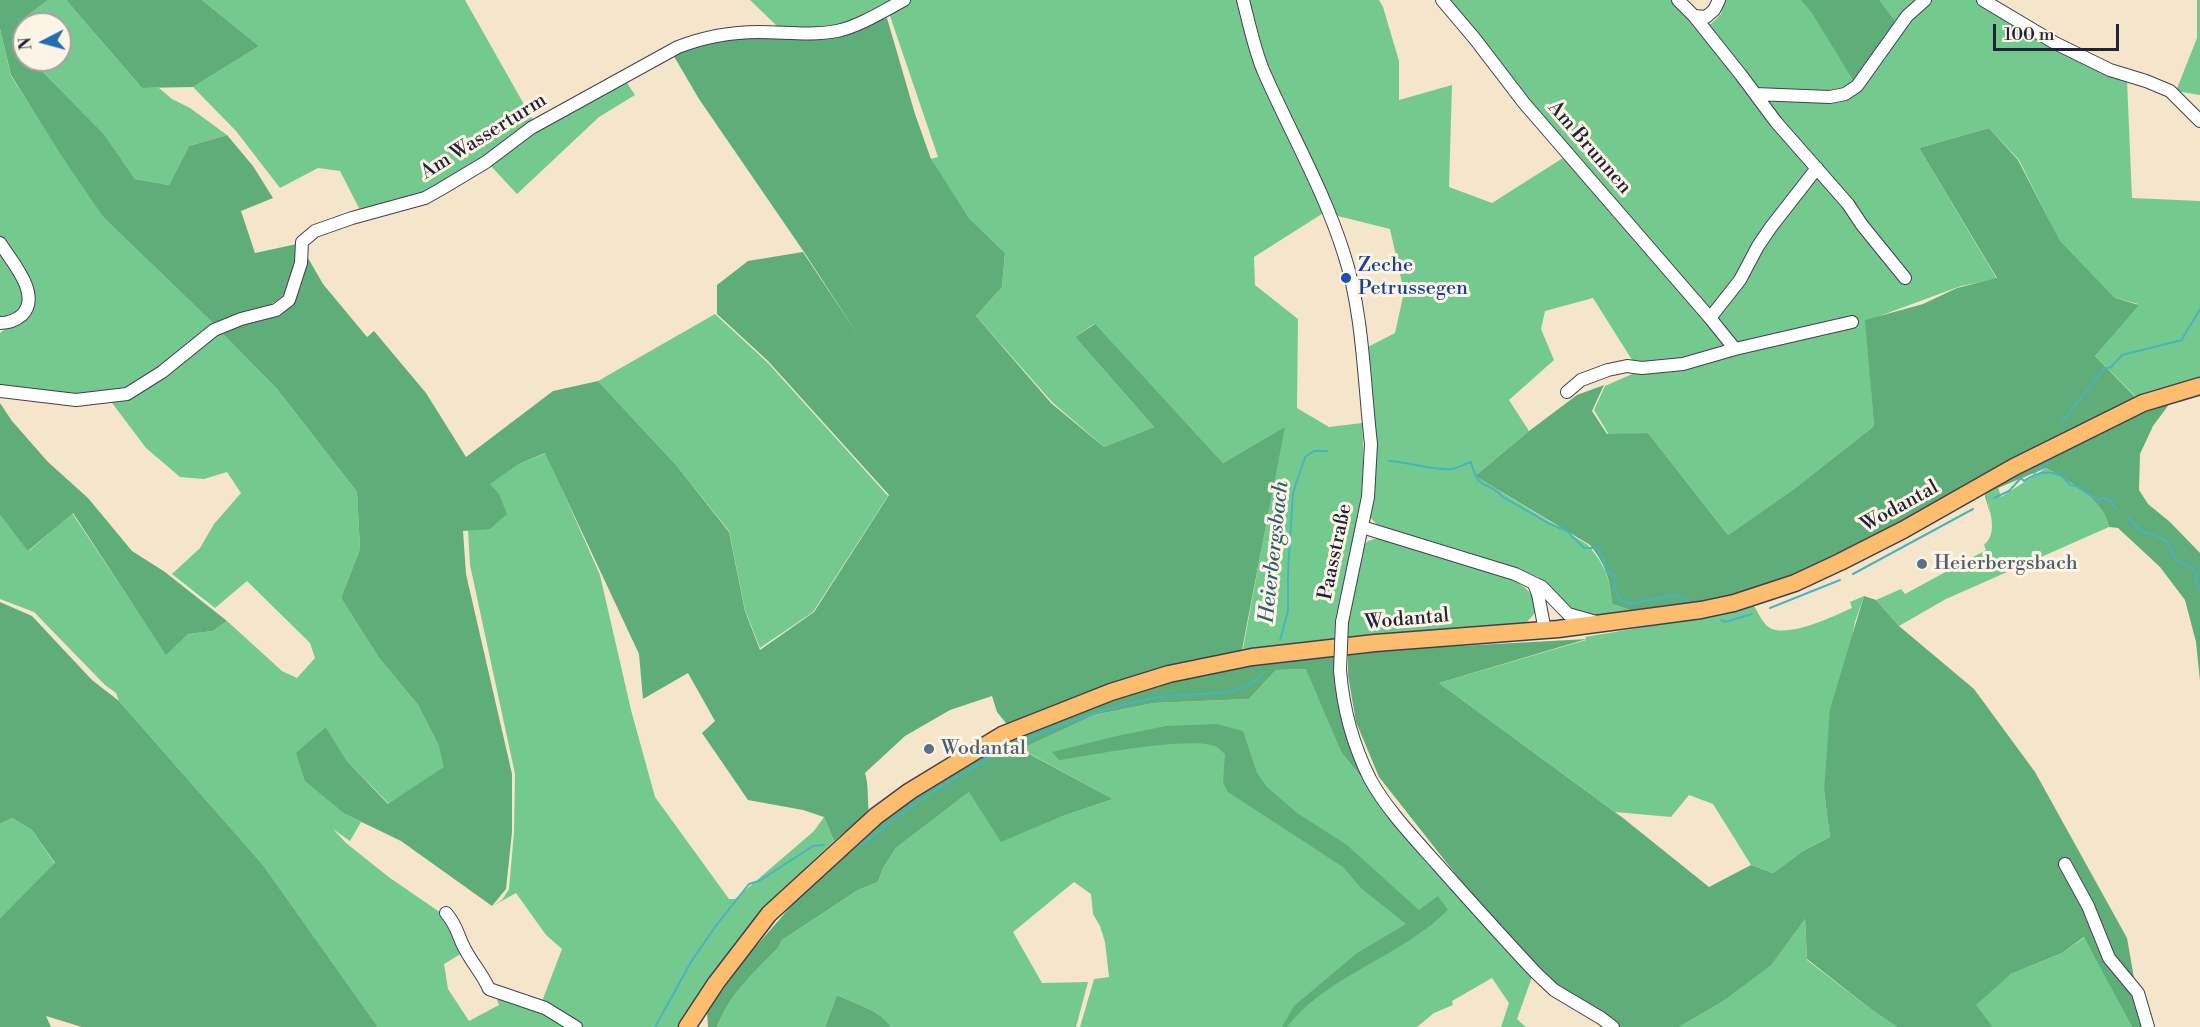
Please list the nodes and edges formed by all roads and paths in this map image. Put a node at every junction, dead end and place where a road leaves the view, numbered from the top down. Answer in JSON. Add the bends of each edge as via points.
{"nodes":[{"id":1,"x":904,"y":0,"type":"edge"},
{"id":2,"x":1243,"y":0,"type":"edge"},
{"id":3,"x":1442,"y":0,"type":"edge"},
{"id":4,"x":1678,"y":0,"type":"edge"},
{"id":5,"x":1719,"y":0,"type":"edge"},
{"id":6,"x":1925,"y":0,"type":"edge"},
{"id":7,"x":1983,"y":0,"type":"edge"},
{"id":8,"x":1694,"y":16,"type":"junction"},
{"id":9,"x":1755,"y":94,"type":"junction"},
{"id":10,"x":2200,"y":121,"type":"edge"},
{"id":11,"x":1817,"y":168,"type":"junction"},
{"id":12,"x":0,"y":243,"type":"edge"},
{"id":13,"x":1905,"y":278,"type":"dead end"},
{"id":14,"x":1710,"y":318,"type":"junction"},
{"id":15,"x":1852,"y":322,"type":"dead end"},
{"id":16,"x":0,"y":323,"type":"edge"},
{"id":17,"x":1735,"y":349,"type":"junction"},
{"id":18,"x":2200,"y":387,"type":"edge"},
{"id":19,"x":0,"y":391,"type":"edge"},
{"id":20,"x":1567,"y":392,"type":"dead end"},
{"id":21,"x":1362,"y":527,"type":"junction"},
{"id":22,"x":1534,"y":584,"type":"junction"},
{"id":23,"x":1554,"y":603,"type":"junction"},
{"id":24,"x":1606,"y":624,"type":"junction"},
{"id":25,"x":1551,"y":630,"type":"junction"},
{"id":26,"x":2065,"y":864,"type":"dead end"},
{"id":27,"x":446,"y":913,"type":"dead end"},
{"id":28,"x":576,"y":1027,"type":"edge"},
{"id":29,"x":687,"y":1027,"type":"edge"},
{"id":30,"x":1613,"y":1027,"type":"edge"},
{"id":31,"x":2148,"y":1027,"type":"edge"}],
"edges":[{"from":1,"to":19,"type":"street","name":"Am Wasserturm","via":[[839,30],[806,35],[725,34],[678,47],[531,128],[486,162],[433,194],[315,231],[302,242],[289,300],[276,309],[214,330],[162,372],[127,394],[76,400]]},
{"from":2,"to":21,"type":"street","name":"Paasstraße","via":[[1263,69],[1304,153],[1345,256],[1371,444]]},
{"from":3,"to":14,"type":"street","name":"Am Brunnen","via":[[1524,103]]},
{"from":4,"to":8,"type":"street"},
{"from":5,"to":8,"type":"street","via":[[1706,17]]},
{"from":6,"to":9,"type":"street","via":[[1907,16],[1857,86],[1845,94]]},
{"from":7,"to":10,"type":"street","via":[[2073,52],[2170,91]]},
{"from":8,"to":9,"type":"street"},
{"from":9,"to":11,"type":"street"},
{"from":11,"to":13,"type":"street"},
{"from":11,"to":14,"type":"street"},
{"from":12,"to":16,"type":"street","via":[[30,297],[19,317]]},
{"from":14,"to":17,"type":"street","name":"Am Brunnen"},
{"from":15,"to":17,"type":"street"},
{"from":17,"to":20,"type":"street","via":[[1683,364],[1608,370],[1581,380]]},
{"from":18,"to":24,"type":"main road","name":"Wodantal","via":[[2144,403],[1795,583],[1713,608]]},
{"from":21,"to":22,"type":"street","name":"Wodantal","via":[[1515,574]]},
{"from":21,"to":30,"type":"street","name":"Paasstraße","bridge":true,"via":[[1342,622],[1340,670],[1359,756],[1372,782],[1431,856],[1536,974]]},
{"from":22,"to":23,"type":"street","name":"Wodantal","via":[[1542,587]]},
{"from":22,"to":25,"type":"street"},
{"from":23,"to":24,"type":"street","name":"Wodantal","via":[[1568,614]]},
{"from":23,"to":25,"type":"street"},
{"from":24,"to":25,"type":"main road","name":"Wodantal"},
{"from":25,"to":29,"type":"main road","name":"Wodantal","via":[[1252,657],[1168,674],[1123,688],[1002,735],[909,791],[876,816],[769,914]]},
{"from":26,"to":31,"type":"street","via":[[2088,906],[2109,958],[2138,993]]},
{"from":27,"to":28,"type":"street","via":[[456,924],[467,953],[489,989],[545,1008]]}]}
